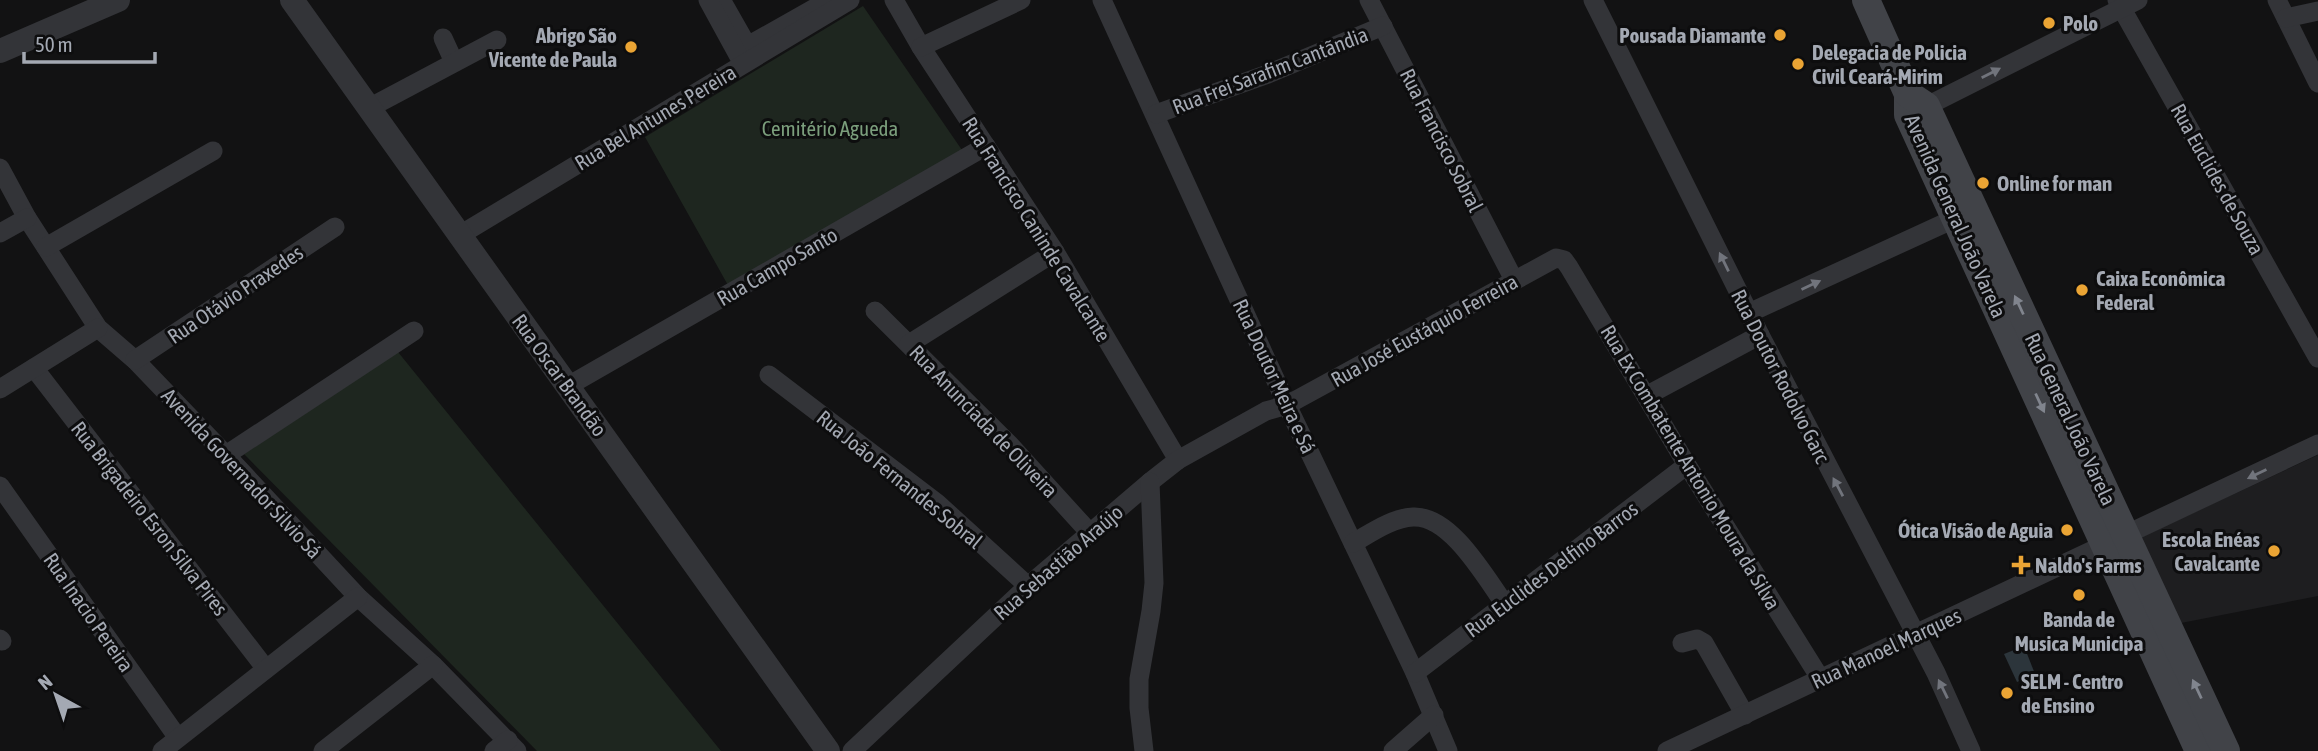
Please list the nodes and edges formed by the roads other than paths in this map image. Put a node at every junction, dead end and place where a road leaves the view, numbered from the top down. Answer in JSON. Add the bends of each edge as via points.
{"nodes":[{"id":1,"x":118,"y":0,"type":"edge"},
{"id":2,"x":292,"y":0,"type":"edge"},
{"id":3,"x":708,"y":0,"type":"edge"},
{"id":4,"x":723,"y":0,"type":"edge"},
{"id":5,"x":825,"y":0,"type":"edge"},
{"id":6,"x":850,"y":0,"type":"edge"},
{"id":7,"x":894,"y":0,"type":"edge"},
{"id":8,"x":1021,"y":0,"type":"edge"},
{"id":9,"x":1102,"y":0,"type":"edge"},
{"id":10,"x":1369,"y":0,"type":"edge"},
{"id":11,"x":1593,"y":0,"type":"edge"},
{"id":12,"x":1866,"y":0,"type":"edge"},
{"id":13,"x":2126,"y":3,"type":"edge"},
{"id":14,"x":2282,"y":9,"type":"edge"},
{"id":15,"x":2318,"y":11,"type":"edge"},
{"id":16,"x":1383,"y":26,"type":"junction"},
{"id":17,"x":443,"y":38,"type":"dead end"},
{"id":18,"x":497,"y":40,"type":"dead end"},
{"id":19,"x":921,"y":47,"type":"junction"},
{"id":20,"x":0,"y":51,"type":"edge"},
{"id":21,"x":454,"y":62,"type":"junction"},
{"id":22,"x":743,"y":64,"type":"junction"},
{"id":23,"x":2318,"y":83,"type":"edge"},
{"id":24,"x":1914,"y":105,"type":"junction"},
{"id":25,"x":369,"y":108,"type":"junction"},
{"id":26,"x":1156,"y":114,"type":"junction"},
{"id":27,"x":986,"y":146,"type":"junction"},
{"id":28,"x":213,"y":151,"type":"dead end"},
{"id":29,"x":0,"y":168,"type":"edge"},
{"id":30,"x":27,"y":218,"type":"junction"},
{"id":31,"x":1956,"y":218,"type":"junction"},
{"id":32,"x":335,"y":227,"type":"dead end"},
{"id":33,"x":0,"y":233,"type":"edge"},
{"id":34,"x":460,"y":235,"type":"junction"},
{"id":35,"x":46,"y":247,"type":"junction"},
{"id":36,"x":1055,"y":252,"type":"junction"},
{"id":37,"x":1561,"y":258,"type":"joint"},
{"id":38,"x":1514,"y":280,"type":"junction"},
{"id":39,"x":876,"y":311,"type":"dead end"},
{"id":40,"x":1749,"y":313,"type":"junction"},
{"id":41,"x":98,"y":328,"type":"junction"},
{"id":42,"x":414,"y":331,"type":"dead end"},
{"id":43,"x":1760,"y":335,"type":"junction"},
{"id":44,"x":909,"y":344,"type":"junction"},
{"id":45,"x":2318,"y":358,"type":"edge"},
{"id":46,"x":135,"y":360,"type":"junction"},
{"id":47,"x":34,"y":368,"type":"junction"},
{"id":48,"x":769,"y":374,"type":"dead end"},
{"id":49,"x":568,"y":386,"type":"junction"},
{"id":50,"x":0,"y":389,"type":"edge"},
{"id":51,"x":1646,"y":396,"type":"junction"},
{"id":52,"x":1287,"y":405,"type":"junction"},
{"id":53,"x":2318,"y":444,"type":"edge"},
{"id":54,"x":226,"y":455,"type":"junction"},
{"id":55,"x":1178,"y":460,"type":"junction"},
{"id":56,"x":1687,"y":465,"type":"junction"},
{"id":57,"x":1150,"y":482,"type":"junction"},
{"id":58,"x":0,"y":486,"type":"edge"},
{"id":59,"x":1090,"y":533,"type":"junction"},
{"id":60,"x":2116,"y":541,"type":"junction"},
{"id":61,"x":1353,"y":542,"type":"junction"},
{"id":62,"x":1028,"y":586,"type":"junction"},
{"id":63,"x":358,"y":597,"type":"junction"},
{"id":64,"x":1504,"y":603,"type":"junction"},
{"id":65,"x":1915,"y":635,"type":"junction"},
{"id":66,"x":1682,"y":643,"type":"dead end"},
{"id":67,"x":433,"y":665,"type":"junction"},
{"id":68,"x":266,"y":669,"type":"junction"},
{"id":69,"x":1415,"y":673,"type":"junction"},
{"id":70,"x":1820,"y":678,"type":"junction"},
{"id":71,"x":1434,"y":715,"type":"junction"},
{"id":72,"x":1745,"y":715,"type":"junction"},
{"id":73,"x":178,"y":738,"type":"junction"},
{"id":74,"x":506,"y":747,"type":"edge"},
{"id":75,"x":162,"y":751,"type":"edge"},
{"id":76,"x":323,"y":751,"type":"edge"},
{"id":77,"x":828,"y":751,"type":"edge"},
{"id":78,"x":852,"y":751,"type":"edge"},
{"id":79,"x":1144,"y":751,"type":"edge"},
{"id":80,"x":1393,"y":751,"type":"edge"},
{"id":81,"x":1448,"y":751,"type":"edge"},
{"id":82,"x":1667,"y":751,"type":"edge"},
{"id":83,"x":1971,"y":751,"type":"edge"},
{"id":84,"x":2199,"y":751,"type":"edge"},
{"id":85,"x":2226,"y":751,"type":"edge"}],
"edges":[{"from":1,"to":20,"type":"street"},
{"from":2,"to":25,"type":"street","name":"Rua Oscar Brandão"},
{"from":3,"to":22,"type":"street"},
{"from":4,"to":5,"type":"street","via":[[748,44]]},
{"from":6,"to":22,"type":"street","name":"Rua Bel Antunes Pereira"},
{"from":7,"to":19,"type":"street","name":"Rua Francisco Caninde Cavalcante"},
{"from":8,"to":19,"type":"street"},
{"from":9,"to":26,"type":"street","name":"Rua Doutor Meira e Sá"},
{"from":10,"to":16,"type":"street","name":"Rua Francisco Sobral"},
{"from":40,"to":11,"type":"street","name":"Rua Doutor Rodolvo Garc","one_way":true},
{"from":12,"to":24,"type":"main road","name":"Avenida General João Varela"},
{"from":24,"to":13,"type":"street","one_way":true},
{"from":13,"to":45,"type":"street","name":"Rua Euclides de Souza"},
{"from":14,"to":15,"type":"street"},
{"from":14,"to":23,"type":"street"},
{"from":16,"to":26,"type":"street","name":"Rua Frei Sarafim Cantãndia"},
{"from":16,"to":38,"type":"street","name":"Rua Francisco Sobral"},
{"from":17,"to":21,"type":"street"},
{"from":18,"to":21,"type":"street"},
{"from":19,"to":27,"type":"street","name":"Rua Francisco Caninde Cavalcante"},
{"from":21,"to":25,"type":"street"},
{"from":22,"to":34,"type":"street","name":"Rua Bel Antunes Pereira"},
{"from":24,"to":31,"type":"main road","name":"Avenida General João Varela"},
{"from":60,"to":24,"type":"main road","name":"Rua General João Varela","one_way":true},
{"from":25,"to":34,"type":"street","name":"Rua Oscar Brandão"},
{"from":26,"to":52,"type":"street","name":"Rua Doutor Meira e Sá"},
{"from":27,"to":36,"type":"street","name":"Rua Francisco Caninde Cavalcante"},
{"from":27,"to":49,"type":"street","name":"Rua Campo Santo"},
{"from":28,"to":35,"type":"street"},
{"from":29,"to":30,"type":"street","name":"Avenida Governador Silvio Sá"},
{"from":30,"to":33,"type":"street"},
{"from":30,"to":35,"type":"street","name":"Avenida Governador Silvio Sá"},
{"from":40,"to":31,"type":"street","one_way":true},
{"from":31,"to":60,"type":"main road","name":"Avenida General João Varela","one_way":true},
{"from":32,"to":46,"type":"street","name":"Rua Otávio Praxedes"},
{"from":34,"to":49,"type":"street","name":"Rua Oscar Brandão"},
{"from":35,"to":41,"type":"street","name":"Avenida Governador Silvio Sá"},
{"from":36,"to":44,"type":"street"},
{"from":36,"to":55,"type":"street","name":"Rua Francisco Caninde Cavalcante"},
{"from":37,"to":38,"type":"street","name":"Rua José Eustáquio Ferreira"},
{"from":37,"to":51,"type":"street","name":"Rua Ex Combatente Antonio Moura da Silva"},
{"from":38,"to":52,"type":"street","name":"Rua José Eustáquio Ferreira"},
{"from":39,"to":44,"type":"street","name":"Rua Anunciada de Oliveira"},
{"from":40,"to":43,"type":"street","name":"Rua Doutor Rodolvo Garc"},
{"from":41,"to":46,"type":"street","name":"Avenida Governador Silvio Sá"},
{"from":41,"to":47,"type":"street"},
{"from":42,"to":54,"type":"street"},
{"from":43,"to":51,"type":"street"},
{"from":65,"to":43,"type":"street","name":"Rua Doutor Rodolvo Garc","one_way":true},
{"from":44,"to":59,"type":"street","name":"Rua Anunciada de Oliveira"},
{"from":46,"to":54,"type":"street","name":"Avenida Governador Silvio Sá"},
{"from":47,"to":50,"type":"street"},
{"from":47,"to":68,"type":"street","name":"Rua Brigadeiro Esron Silva Pires"},
{"from":48,"to":62,"type":"street","name":"Rua João Fernandes Sobral","via":[[937,503]]},
{"from":49,"to":77,"type":"street","name":"Rua Oscar Brandão"},
{"from":51,"to":56,"type":"street","name":"Rua Ex Combatente Antonio Moura da Silva"},
{"from":52,"to":55,"type":"street","name":"Rua Sebastião Araújo","via":[[1266,411]]},
{"from":52,"to":61,"type":"street","name":"Rua Doutor Meira e Sá"},
{"from":53,"to":60,"type":"street","name":"Rua Manoel Marques","one_way":true},
{"from":54,"to":63,"type":"street","name":"Avenida Governador Silvio Sá"},
{"from":55,"to":57,"type":"street","name":"Rua Sebastião Araújo"},
{"from":56,"to":64,"type":"street","name":"Rua Euclides Delfino Barros"},
{"from":56,"to":70,"type":"street","name":"Rua Ex Combatente Antonio Moura da Silva"},
{"from":57,"to":59,"type":"street","name":"Rua Sebastião Araújo"},
{"from":57,"to":79,"type":"street","via":[[1154,583],[1139,679]]},
{"from":58,"to":73,"type":"street","name":"Rua Inacio Pereira"},
{"from":59,"to":62,"type":"street","name":"Rua Sebastião Araújo"},
{"from":60,"to":65,"type":"street","name":"Rua Manoel Marques"},
{"from":60,"to":84,"type":"main road","name":"Rua General João Varela"},
{"from":85,"to":60,"type":"main road","name":"Rua General João Varela","one_way":true},
{"from":61,"to":64,"type":"street","via":[[1412,517],[1438,523],[1462,546]]},
{"from":61,"to":69,"type":"street","name":"Rua Doutor Meira e Sá"},
{"from":62,"to":78,"type":"street","name":"Rua Sebastião Araújo"},
{"from":63,"to":67,"type":"street","name":"Avenida Governador Silvio Sá"},
{"from":63,"to":68,"type":"street"},
{"from":64,"to":69,"type":"street","name":"Rua Euclides Delfino Barros"},
{"from":65,"to":70,"type":"street","name":"Rua Manoel Marques"},
{"from":83,"to":65,"type":"street","name":"Rua Doutor Rodolvo Garc","one_way":true},
{"from":66,"to":72,"type":"street","via":[[1697,639],[1704,643]]},
{"from":67,"to":74,"type":"street","name":"Avenida Governador Silvio Sá"},
{"from":67,"to":76,"type":"street"},
{"from":68,"to":73,"type":"street"},
{"from":69,"to":71,"type":"street","name":"Rua Doutor Meira e Sá"},
{"from":70,"to":72,"type":"street","name":"Rua Manoel Marques"},
{"from":71,"to":80,"type":"street"},
{"from":71,"to":81,"type":"street","name":"Rua Doutor Meira e Sá"},
{"from":72,"to":82,"type":"street","name":"Rua Manoel Marques"},
{"from":73,"to":75,"type":"street"}]}
